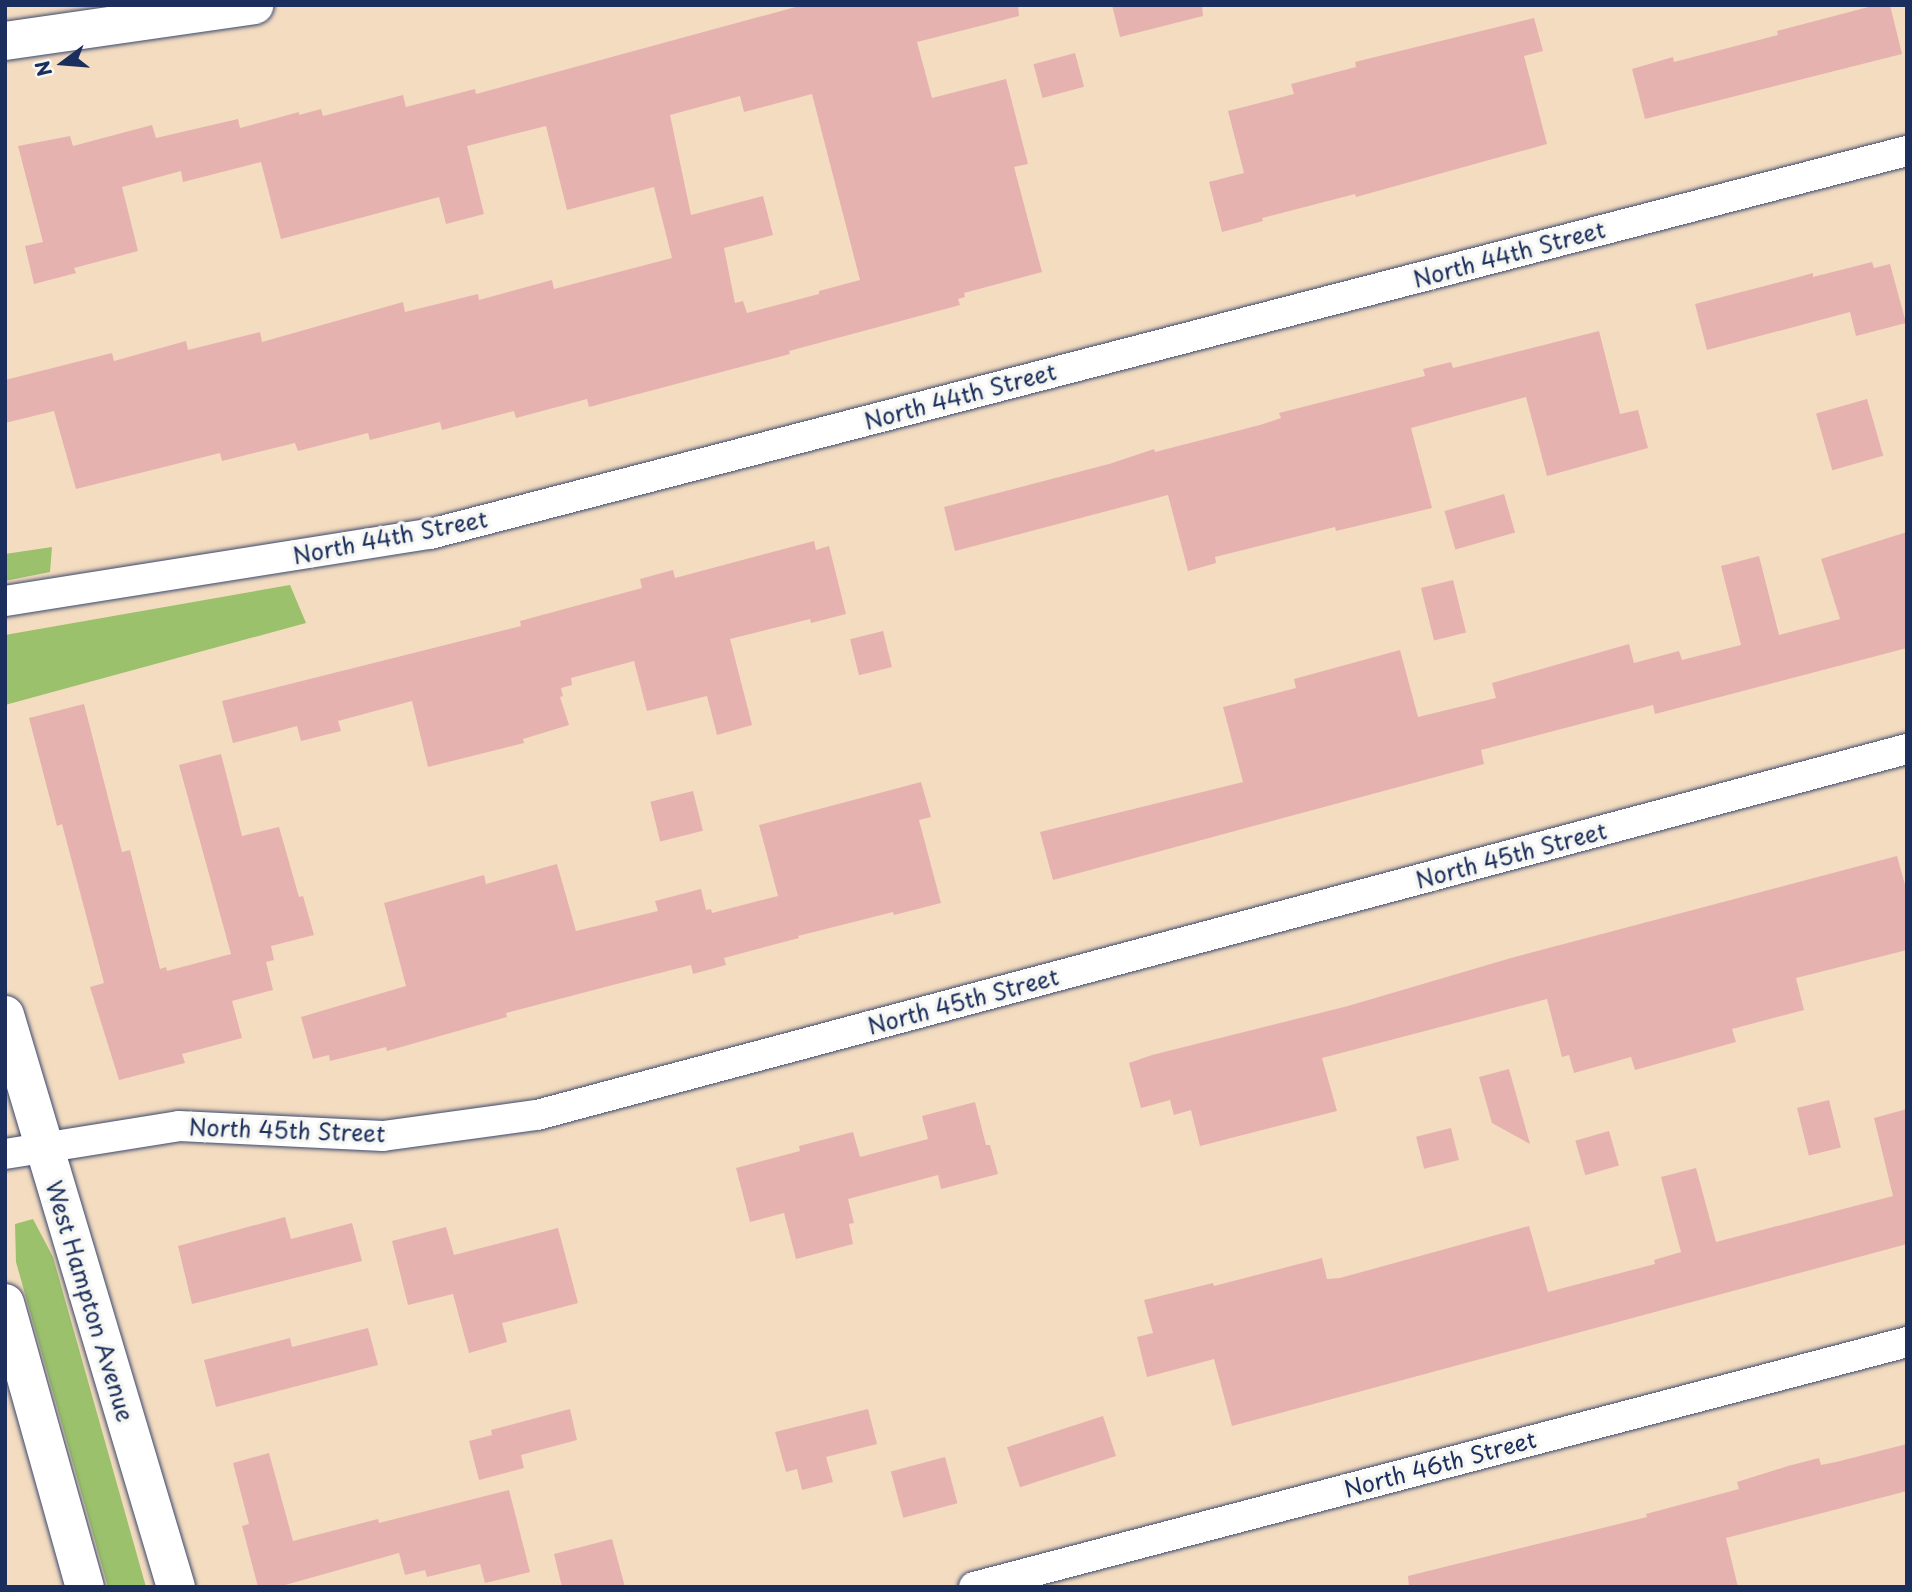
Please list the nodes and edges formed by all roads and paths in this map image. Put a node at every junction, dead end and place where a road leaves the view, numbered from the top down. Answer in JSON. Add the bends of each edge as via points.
{"nodes":[{"id":1,"x":252,"y":5,"type":"edge"},
{"id":2,"x":5,"y":41,"type":"edge"},
{"id":3,"x":1907,"y":151,"type":"edge"},
{"id":4,"x":5,"y":601,"type":"edge"},
{"id":5,"x":1907,"y":749,"type":"edge"},
{"id":6,"x":5,"y":1014,"type":"edge"},
{"id":7,"x":42,"y":1146,"type":"junction"},
{"id":8,"x":5,"y":1154,"type":"edge"},
{"id":9,"x":5,"y":1303,"type":"edge"},
{"id":10,"x":1907,"y":1342,"type":"edge"},
{"id":11,"x":85,"y":1587,"type":"edge"},
{"id":12,"x":176,"y":1587,"type":"edge"},
{"id":13,"x":974,"y":1587,"type":"edge"}],
"edges":[{"from":1,"to":2,"type":"main road"},
{"from":3,"to":4,"type":"street","name":"North 44th Street","via":[[430,534]]},
{"from":5,"to":7,"type":"street","name":"North 45th Street","via":[[537,1115],[383,1136],[179,1126]]},
{"from":6,"to":7,"type":"main road","name":"West Hampton Avenue"},
{"from":7,"to":8,"type":"street","name":"North 45th Street"},
{"from":7,"to":12,"type":"main road","name":"West Hampton Avenue"},
{"from":9,"to":11,"type":"main road"},
{"from":10,"to":13,"type":"street","name":"North 46th Street"}]}
